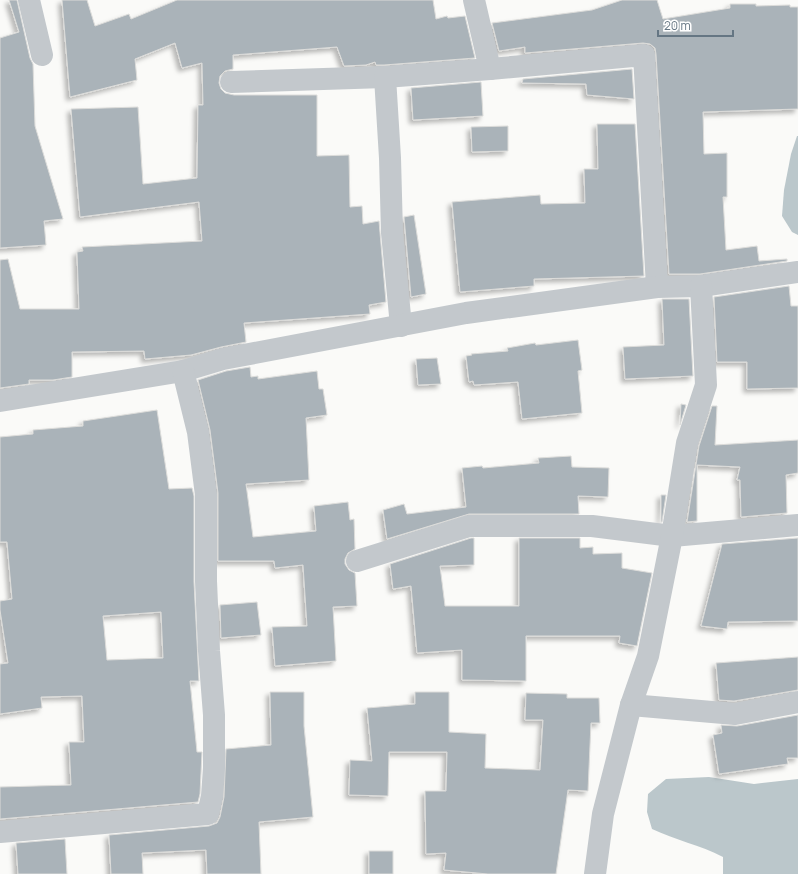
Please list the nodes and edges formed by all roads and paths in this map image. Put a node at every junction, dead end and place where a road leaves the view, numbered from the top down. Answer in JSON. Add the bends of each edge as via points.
{"nodes":[{"id":1,"x":29,"y":0,"type":"edge"},
{"id":2,"x":474,"y":0,"type":"edge"},
{"id":3,"x":42,"y":55,"type":"dead end"},
{"id":4,"x":490,"y":69,"type":"junction"},
{"id":5,"x":385,"y":77,"type":"junction"},
{"id":6,"x":231,"y":82,"type":"dead end"},
{"id":7,"x":798,"y":272,"type":"edge"},
{"id":8,"x":701,"y":286,"type":"junction"},
{"id":9,"x":657,"y":288,"type":"junction"},
{"id":10,"x":401,"y":326,"type":"junction"},
{"id":11,"x":183,"y":371,"type":"junction"},
{"id":12,"x":0,"y":401,"type":"edge"},
{"id":13,"x":798,"y":525,"type":"edge"},
{"id":14,"x":672,"y":536,"type":"junction"},
{"id":15,"x":356,"y":561,"type":"dead end"},
{"id":16,"x":798,"y":702,"type":"edge"},
{"id":17,"x":631,"y":705,"type":"junction"},
{"id":18,"x":0,"y":832,"type":"edge"},
{"id":19,"x":595,"y":874,"type":"edge"}],
"edges":[{"from":1,"to":3,"type":"street"},
{"from":2,"to":4,"type":"street"},
{"from":4,"to":5,"type":"street"},
{"from":4,"to":9,"type":"street","via":[[644,55]]},
{"from":5,"to":6,"type":"street"},
{"from":5,"to":10,"type":"street","via":[[392,233]]},
{"from":7,"to":8,"type":"street"},
{"from":8,"to":9,"type":"street"},
{"from":8,"to":14,"type":"street","via":[[706,385],[687,443]]},
{"from":9,"to":10,"type":"street","via":[[466,313]]},
{"from":10,"to":11,"type":"street","via":[[223,359]]},
{"from":11,"to":12,"type":"street"},
{"from":11,"to":18,"type":"street","via":[[198,432],[206,495],[206,581],[214,715],[214,768],[208,814]]},
{"from":13,"to":14,"type":"street"},
{"from":14,"to":15,"type":"street","via":[[592,526],[469,526]]},
{"from":14,"to":17,"type":"street","via":[[648,656]]},
{"from":16,"to":17,"type":"street","via":[[735,714]]},
{"from":17,"to":19,"type":"street","via":[[603,814]]}]}
